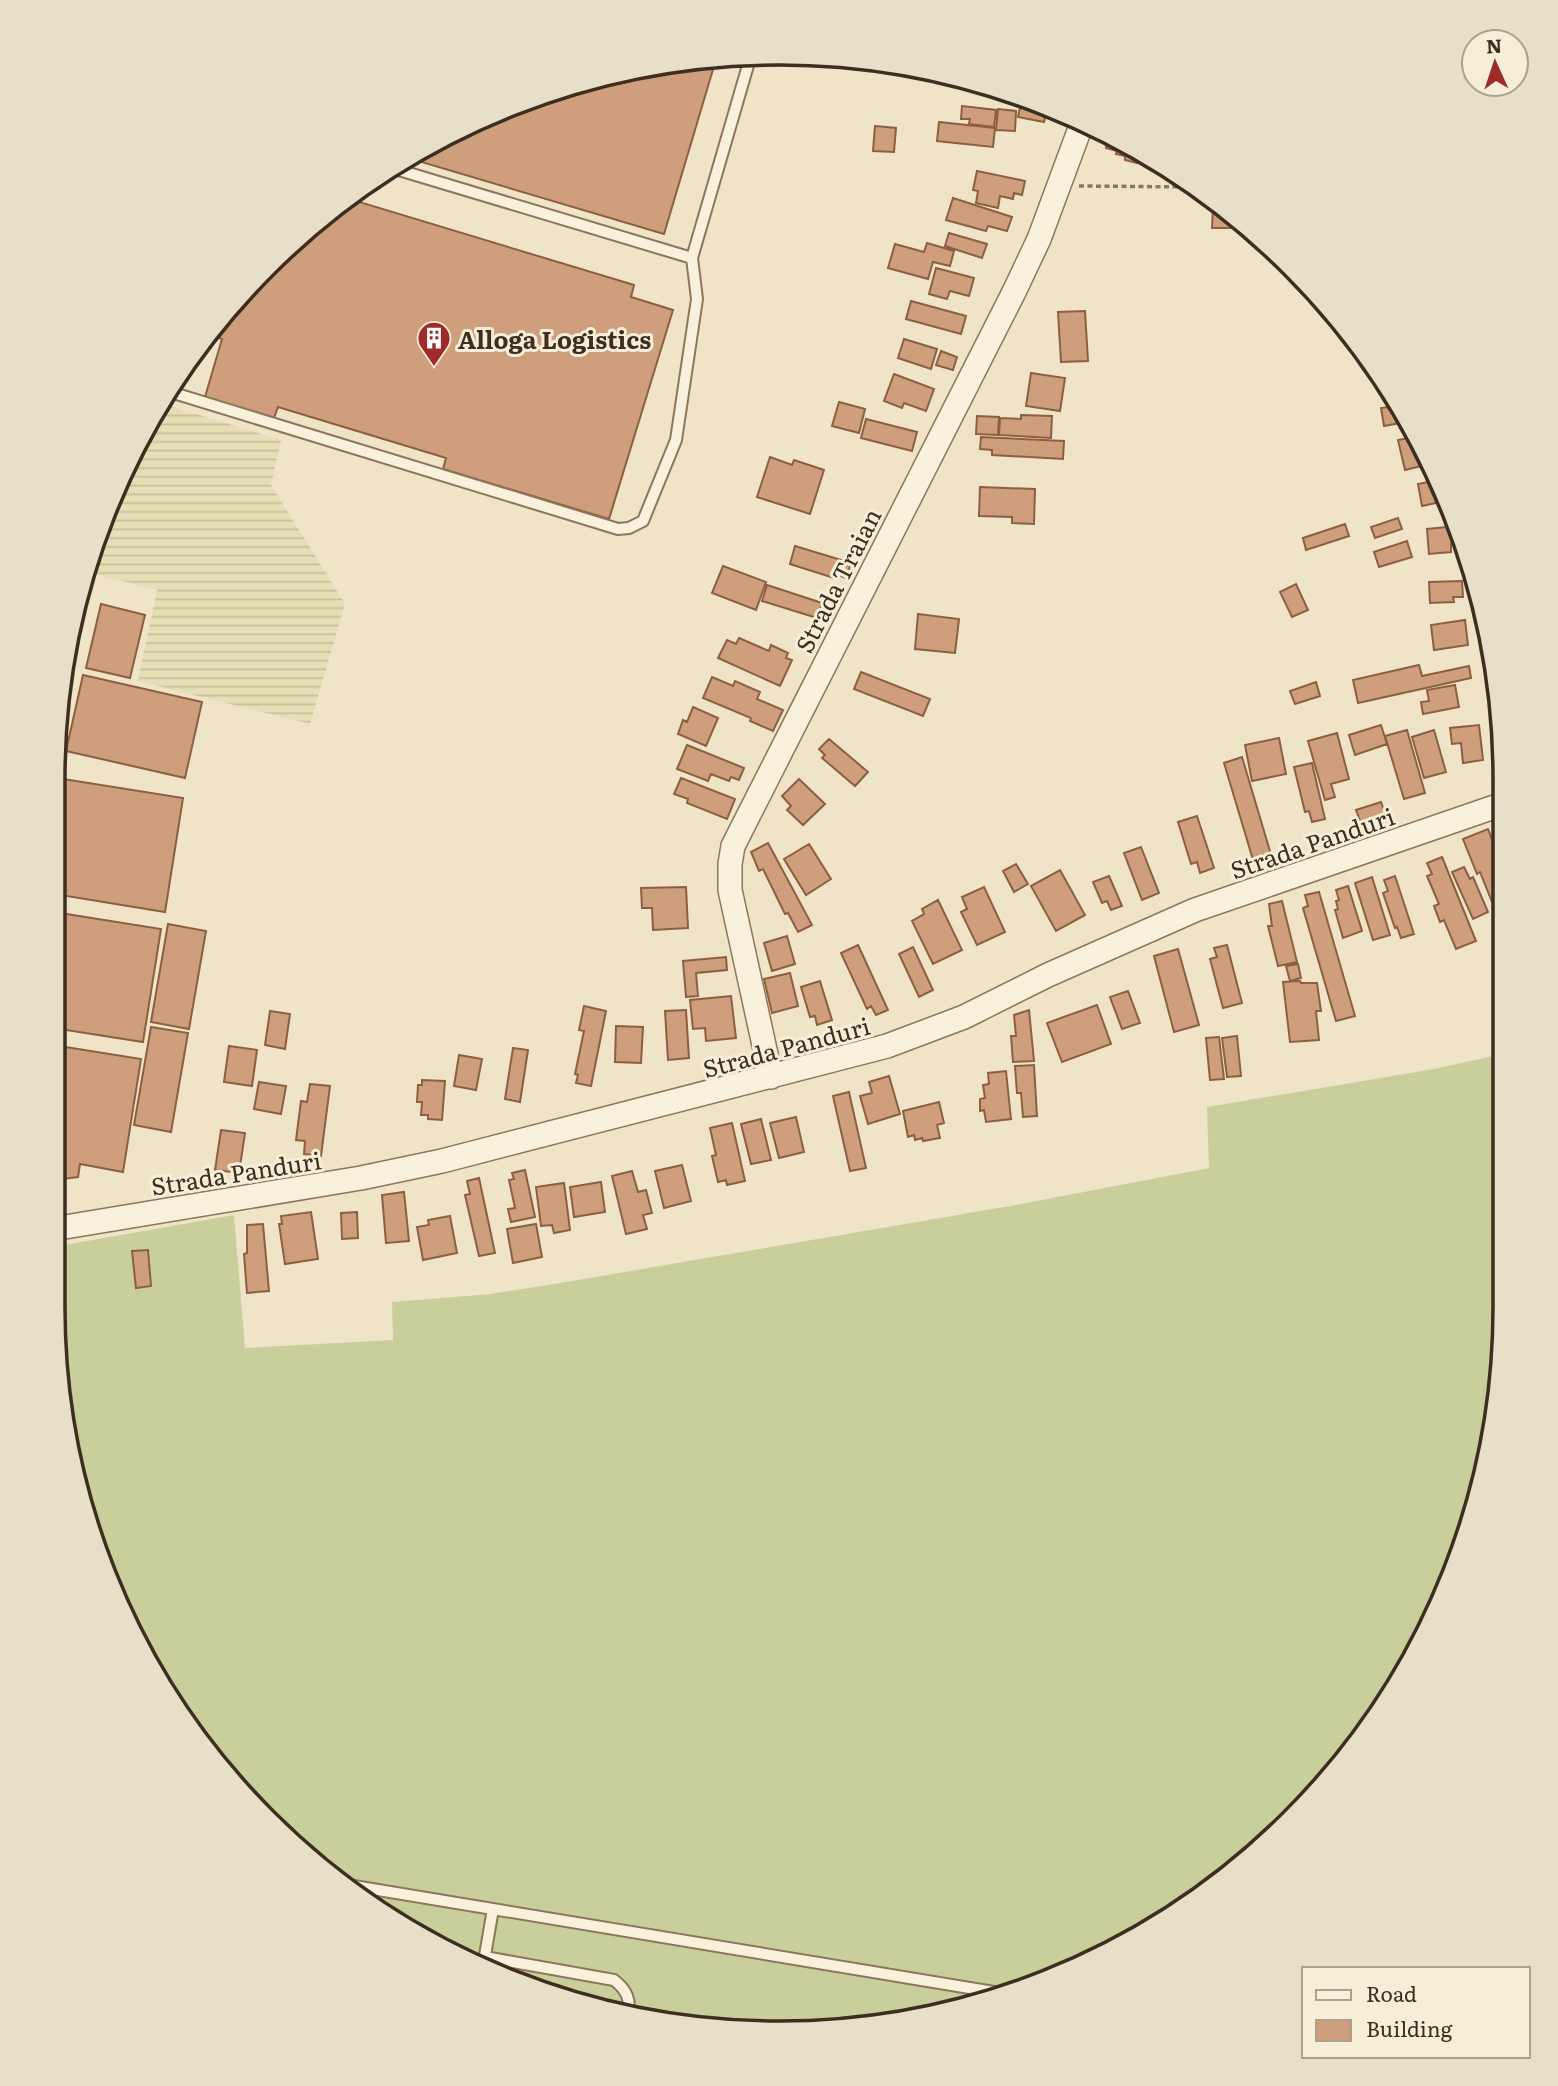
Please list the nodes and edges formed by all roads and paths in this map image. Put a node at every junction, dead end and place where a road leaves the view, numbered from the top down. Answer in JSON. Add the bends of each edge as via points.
{"nodes":[{"id":1,"x":748,"y":66,"type":"edge"},
{"id":2,"x":1080,"y":131,"type":"edge"},
{"id":3,"x":404,"y":171,"type":"edge"},
{"id":4,"x":1059,"y":186,"type":"junction"},
{"id":5,"x":1179,"y":187,"type":"edge"},
{"id":6,"x":692,"y":258,"type":"junction"},
{"id":7,"x":177,"y":394,"type":"edge"},
{"id":8,"x":1493,"y":807,"type":"edge"},
{"id":9,"x":771,"y":1077,"type":"junction"},
{"id":10,"x":65,"y":1227,"type":"edge"},
{"id":11,"x":363,"y":1887,"type":"edge"},
{"id":12,"x":493,"y":1909,"type":"junction"},
{"id":13,"x":485,"y":1958,"type":"edge"},
{"id":14,"x":500,"y":1964,"type":"edge"},
{"id":15,"x":985,"y":1991,"type":"edge"},
{"id":16,"x":629,"y":2005,"type":"edge"}],
"edges":[{"from":1,"to":6,"type":"lane"},
{"from":2,"to":4,"type":"street","name":"Strada Traian"},
{"from":3,"to":6,"type":"lane"},
{"from":4,"to":5,"type":"path"},
{"from":4,"to":9,"type":"street","name":"Strada Traian","via":[[1014,292],[733,846],[730,891]]},
{"from":6,"to":7,"type":"lane","via":[[697,299],[677,440],[643,521],[629,528],[618,529]]},
{"from":8,"to":9,"type":"street","name":"Strada Panduri","via":[[1195,910],[927,1033]]},
{"from":9,"to":10,"type":"street","name":"Strada Panduri","via":[[442,1161]]},
{"from":11,"to":12,"type":"lane"},
{"from":12,"to":13,"type":"lane"},
{"from":12,"to":15,"type":"lane"},
{"from":14,"to":16,"type":"lane","via":[[614,1980],[625,1988]]}]}
